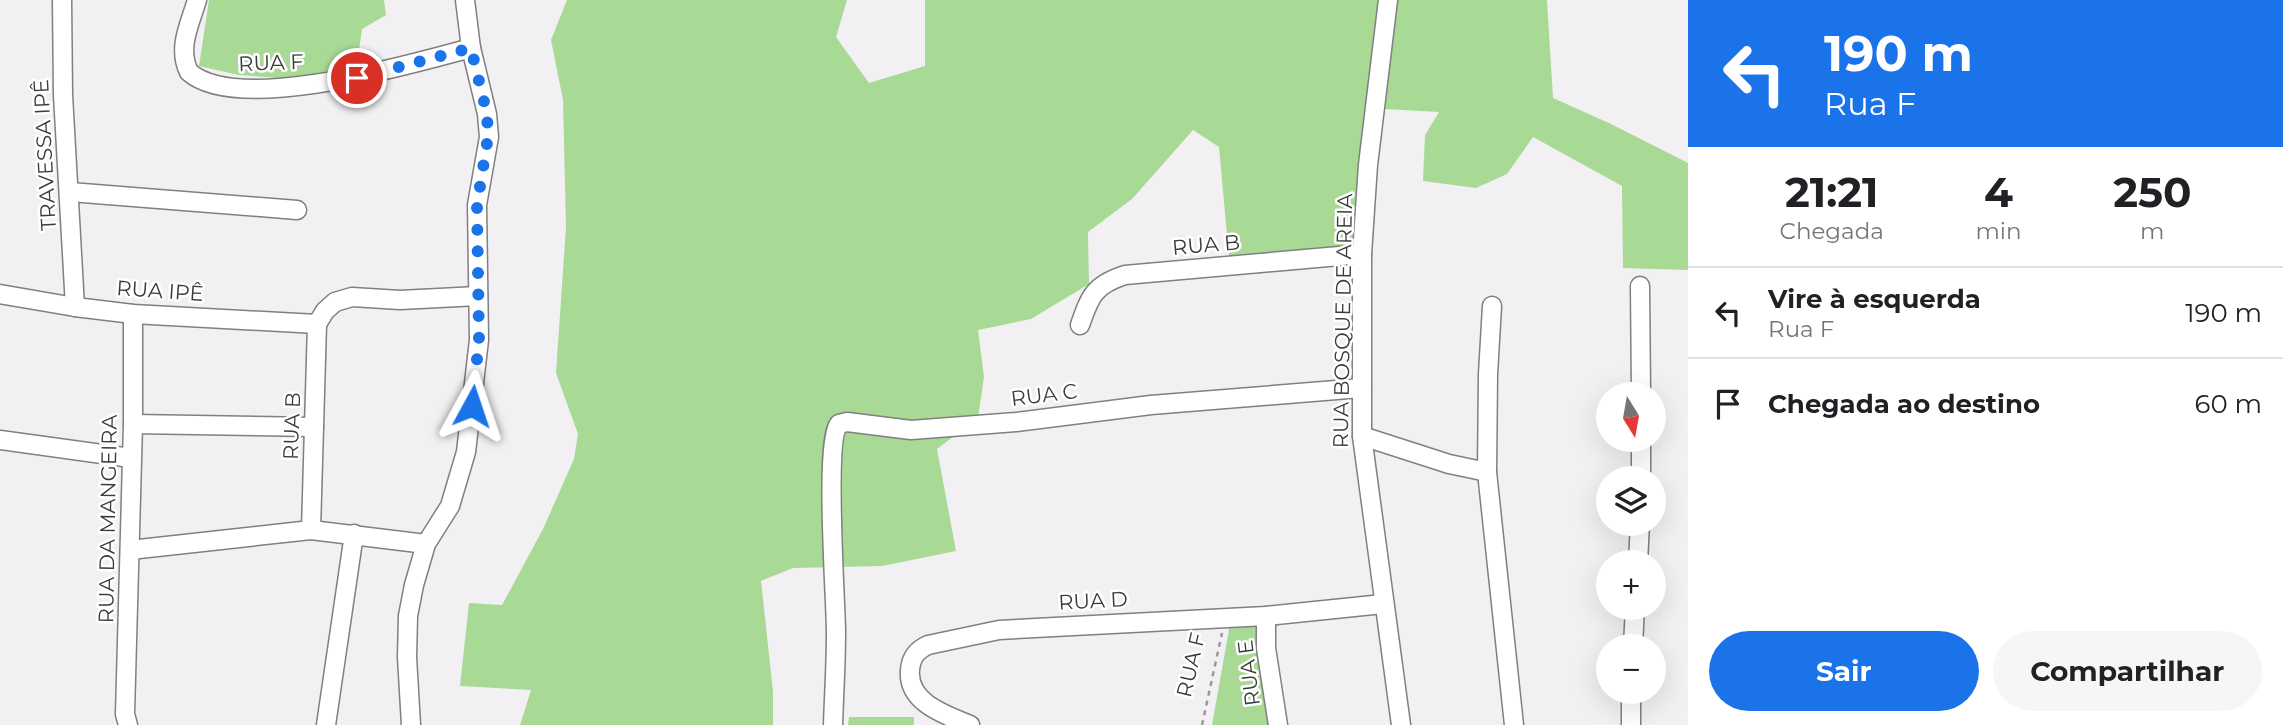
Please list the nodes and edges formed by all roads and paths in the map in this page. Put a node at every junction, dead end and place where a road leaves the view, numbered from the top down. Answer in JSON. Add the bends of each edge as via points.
{"nodes":[{"id":1,"x":62,"y":0,"type":"edge"},
{"id":2,"x":197,"y":0,"type":"edge"},
{"id":3,"x":465,"y":0,"type":"edge"},
{"id":4,"x":1388,"y":0,"type":"edge"},
{"id":5,"x":471,"y":48,"type":"junction"},
{"id":6,"x":69,"y":192,"type":"junction"},
{"id":7,"x":297,"y":210,"type":"dead end"},
{"id":8,"x":1362,"y":254,"type":"junction"},
{"id":9,"x":1640,"y":286,"type":"dead end"},
{"id":10,"x":0,"y":294,"type":"edge"},
{"id":11,"x":478,"y":296,"type":"junction"},
{"id":12,"x":1492,"y":306,"type":"dead end"},
{"id":13,"x":75,"y":307,"type":"junction"},
{"id":14,"x":133,"y":314,"type":"junction"},
{"id":15,"x":317,"y":324,"type":"junction"},
{"id":16,"x":1080,"y":325,"type":"dead end"},
{"id":17,"x":1641,"y":382,"type":"edge"},
{"id":18,"x":1361,"y":388,"type":"junction"},
{"id":19,"x":133,"y":424,"type":"junction"},
{"id":20,"x":314,"y":427,"type":"junction"},
{"id":21,"x":1362,"y":436,"type":"junction"},
{"id":22,"x":0,"y":440,"type":"edge"},
{"id":23,"x":131,"y":458,"type":"junction"},
{"id":24,"x":1487,"y":472,"type":"junction"},
{"id":25,"x":312,"y":530,"type":"junction"},
{"id":26,"x":354,"y":534,"type":"junction"},
{"id":27,"x":426,"y":544,"type":"junction"},
{"id":28,"x":130,"y":550,"type":"junction"},
{"id":29,"x":1383,"y":604,"type":"junction"},
{"id":30,"x":1226,"y":616,"type":"junction"},
{"id":31,"x":1266,"y":616,"type":"junction"},
{"id":32,"x":1631,"y":704,"type":"edge"},
{"id":33,"x":128,"y":725,"type":"edge"},
{"id":34,"x":326,"y":725,"type":"edge"},
{"id":35,"x":411,"y":725,"type":"edge"},
{"id":36,"x":833,"y":725,"type":"edge"},
{"id":37,"x":970,"y":725,"type":"edge"},
{"id":38,"x":1202,"y":725,"type":"edge"},
{"id":39,"x":1278,"y":725,"type":"edge"},
{"id":40,"x":1401,"y":725,"type":"edge"},
{"id":41,"x":1514,"y":725,"type":"edge"},
{"id":42,"x":1631,"y":725,"type":"edge"}],
"edges":[{"from":1,"to":6,"type":"street","name":"TRAVESSA IPÊ"},
{"from":2,"to":5,"type":"street","name":"RUA F","via":[[183,54],[189,72],[209,85],[249,88],[338,81]]},
{"from":3,"to":5,"type":"street"},
{"from":4,"to":8,"type":"street","name":"RUA BOSQUE DE AREIA"},
{"from":5,"to":11,"type":"street","via":[[485,102],[488,137],[477,205]]},
{"from":6,"to":7,"type":"street"},
{"from":6,"to":13,"type":"street","name":"TRAVESSA IPÊ"},
{"from":8,"to":16,"type":"street","name":"RUA B","via":[[1125,275],[1100,285]]},
{"from":8,"to":18,"type":"street","name":"RUA BOSQUE DE AREIA"},
{"from":9,"to":17,"type":"street"},
{"from":10,"to":13,"type":"street","name":"RUA IPÊ"},
{"from":11,"to":15,"type":"street","via":[[352,297],[335,302]]},
{"from":11,"to":27,"type":"street","via":[[479,340],[466,452],[450,506]]},
{"from":12,"to":24,"type":"street"},
{"from":13,"to":14,"type":"street","name":"RUA IPÊ"},
{"from":14,"to":15,"type":"street","name":"RUA IPÊ"},
{"from":14,"to":19,"type":"street","name":"RUA DA MANGEIRA"},
{"from":15,"to":20,"type":"street","name":"RUA B"},
{"from":18,"to":21,"type":"street","name":"RUA BOSQUE DE AREIA"},
{"from":18,"to":36,"type":"street","name":"RUA C","via":[[911,430],[843,422],[836,426],[831,482],[836,633]]},
{"from":19,"to":20,"type":"street"},
{"from":19,"to":23,"type":"street","name":"RUA DA MANGEIRA"},
{"from":20,"to":25,"type":"street","name":"RUA B"},
{"from":21,"to":24,"type":"street"},
{"from":21,"to":29,"type":"street","name":"RUA BOSQUE DE AREIA"},
{"from":22,"to":23,"type":"street"},
{"from":23,"to":28,"type":"street","name":"RUA DA MANGEIRA"},
{"from":24,"to":41,"type":"street"},
{"from":25,"to":26,"type":"street"},
{"from":25,"to":28,"type":"street"},
{"from":26,"to":27,"type":"street"},
{"from":26,"to":34,"type":"street"},
{"from":27,"to":35,"type":"street","via":[[407,632]]},
{"from":28,"to":33,"type":"street","name":"RUA DA MANGEIRA"},
{"from":29,"to":31,"type":"street","name":"RUA D"},
{"from":29,"to":40,"type":"street","name":"RUA BOSQUE DE AREIA"},
{"from":30,"to":31,"type":"street","name":"RUA D"},
{"from":30,"to":37,"type":"street","name":"RUA D","via":[[999,630],[920,649],[914,654],[910,673],[915,692],[937,711]]},
{"from":30,"to":38,"type":"path","name":"RUA F"},
{"from":31,"to":39,"type":"street","name":"RUA E","via":[[1266,648]]},
{"from":32,"to":42,"type":"street"}]}
